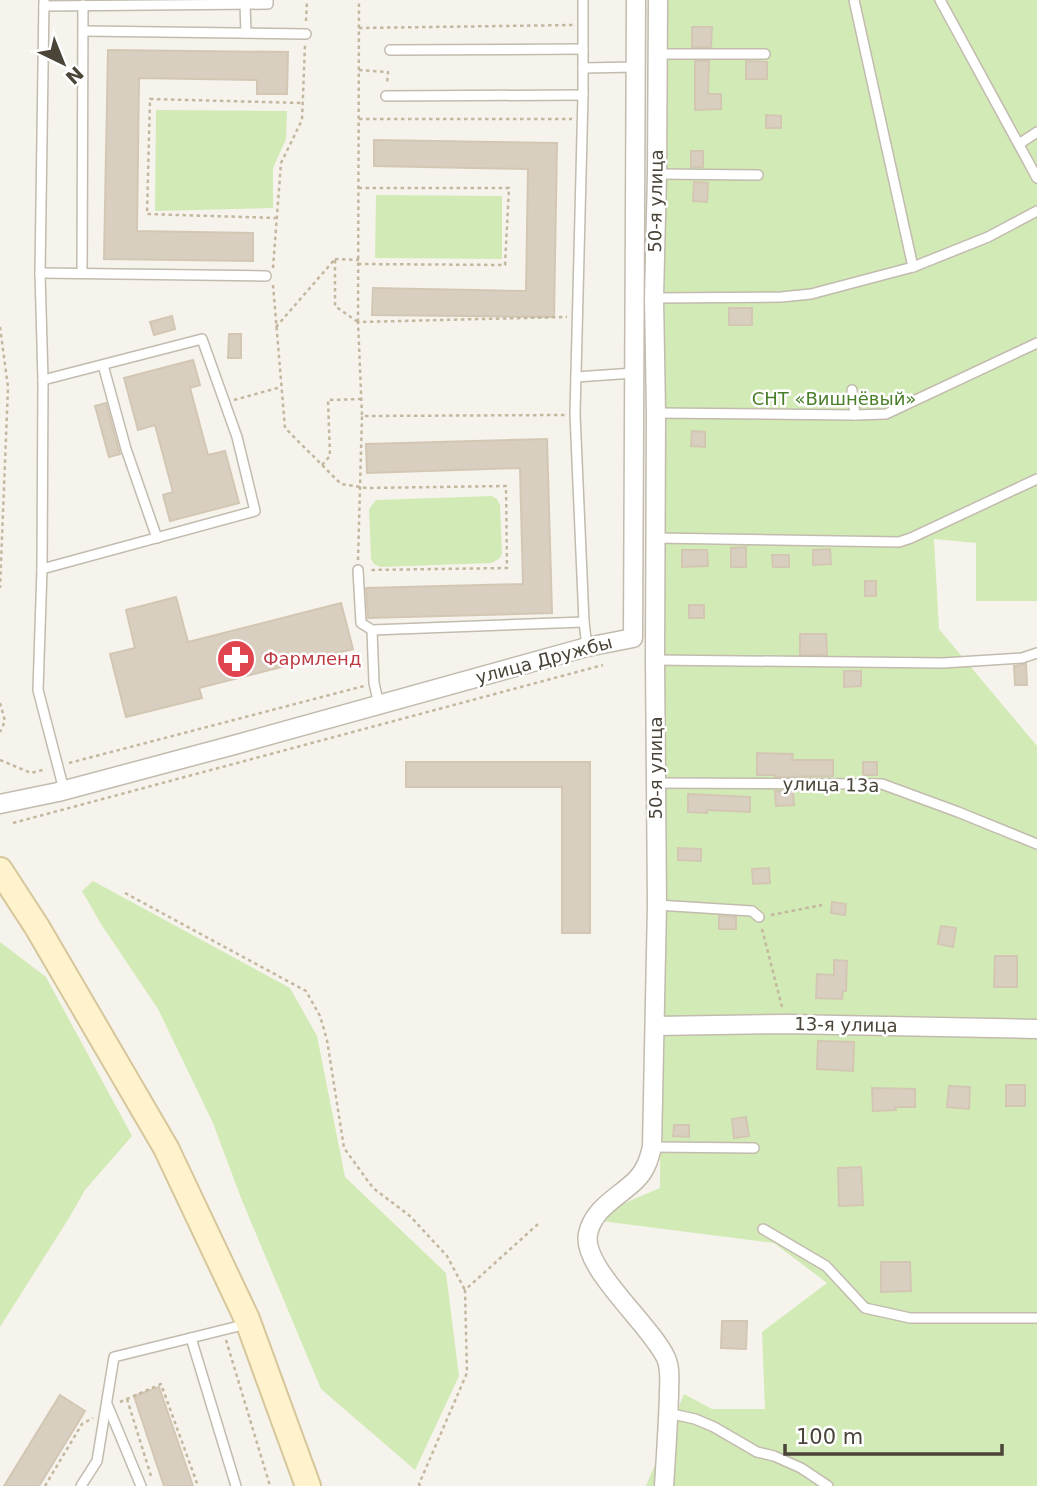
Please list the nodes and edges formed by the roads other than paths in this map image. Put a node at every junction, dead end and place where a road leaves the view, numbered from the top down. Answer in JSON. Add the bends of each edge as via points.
{"nodes":[{"id":1,"x":268,"y":0,"type":"edge"},
{"id":2,"x":583,"y":0,"type":"edge"},
{"id":3,"x":636,"y":0,"type":"edge"},
{"id":4,"x":658,"y":0,"type":"edge"},
{"id":5,"x":854,"y":0,"type":"edge"},
{"id":6,"x":940,"y":0,"type":"edge"},
{"id":7,"x":44,"y":3,"type":"edge"},
{"id":8,"x":245,"y":4,"type":"junction"},
{"id":9,"x":83,"y":5,"type":"junction"},
{"id":10,"x":83,"y":31,"type":"junction"},
{"id":11,"x":246,"y":33,"type":"junction"},
{"id":12,"x":306,"y":34,"type":"road end"},
{"id":13,"x":583,"y":49,"type":"junction"},
{"id":14,"x":390,"y":50,"type":"dead end"},
{"id":15,"x":658,"y":54,"type":"junction"},
{"id":16,"x":765,"y":54,"type":"dead end"},
{"id":17,"x":636,"y":67,"type":"junction"},
{"id":18,"x":583,"y":68,"type":"junction"},
{"id":19,"x":583,"y":95,"type":"junction"},
{"id":20,"x":386,"y":96,"type":"road end"},
{"id":21,"x":1037,"y":132,"type":"edge"},
{"id":22,"x":1019,"y":144,"type":"junction"},
{"id":23,"x":657,"y":174,"type":"junction"},
{"id":24,"x":758,"y":175,"type":"dead end"},
{"id":25,"x":1037,"y":178,"type":"edge"},
{"id":26,"x":1037,"y":211,"type":"edge"},
{"id":27,"x":913,"y":267,"type":"junction"},
{"id":28,"x":40,"y":273,"type":"junction"},
{"id":29,"x":82,"y":273,"type":"junction"},
{"id":30,"x":265,"y":276,"type":"dead end"},
{"id":31,"x":654,"y":298,"type":"junction"},
{"id":32,"x":1037,"y":344,"type":"edge"},
{"id":33,"x":103,"y":365,"type":"junction"},
{"id":34,"x":634,"y":373,"type":"junction"},
{"id":35,"x":576,"y":377,"type":"junction"},
{"id":36,"x":43,"y":380,"type":"junction"},
{"id":37,"x":852,"y":390,"type":"dead end"},
{"id":38,"x":656,"y":413,"type":"junction"},
{"id":39,"x":855,"y":415,"type":"junction"},
{"id":40,"x":1037,"y":479,"type":"edge"},
{"id":41,"x":157,"y":538,"type":"junction"},
{"id":42,"x":656,"y":538,"type":"junction"},
{"id":43,"x":42,"y":569,"type":"junction"},
{"id":44,"x":358,"y":570,"type":"road end"},
{"id":45,"x":584,"y":622,"type":"junction"},
{"id":46,"x":372,"y":630,"type":"junction"},
{"id":47,"x":587,"y":647,"type":"junction"},
{"id":48,"x":1037,"y":653,"type":"edge"},
{"id":49,"x":655,"y":660,"type":"junction"},
{"id":50,"x":379,"y":705,"type":"junction"},
{"id":51,"x":656,"y":783,"type":"junction"},
{"id":52,"x":64,"y":790,"type":"junction"},
{"id":53,"x":0,"y":804,"type":"edge"},
{"id":54,"x":1037,"y":844,"type":"edge"},
{"id":55,"x":0,"y":870,"type":"edge"},
{"id":56,"x":657,"y":905,"type":"junction"},
{"id":57,"x":759,"y":917,"type":"road end"},
{"id":58,"x":655,"y":1026,"type":"junction"},
{"id":59,"x":1037,"y":1029,"type":"edge"},
{"id":60,"x":652,"y":1147,"type":"junction"},
{"id":61,"x":754,"y":1148,"type":"dead end"},
{"id":62,"x":763,"y":1228,"type":"dead end"},
{"id":63,"x":1037,"y":1318,"type":"edge"},
{"id":64,"x":249,"y":1324,"type":"junction"},
{"id":65,"x":191,"y":1338,"type":"junction"},
{"id":66,"x":107,"y":1402,"type":"junction"},
{"id":67,"x":668,"y":1413,"type":"junction"},
{"id":68,"x":82,"y":1486,"type":"edge"},
{"id":69,"x":141,"y":1486,"type":"edge"},
{"id":70,"x":236,"y":1486,"type":"edge"},
{"id":71,"x":308,"y":1486,"type":"edge"},
{"id":72,"x":664,"y":1486,"type":"edge"},
{"id":73,"x":828,"y":1486,"type":"edge"}],
"edges":[{"from":1,"to":8,"type":"lane","via":[[268,4]]},
{"from":2,"to":13,"type":"lane"},
{"from":3,"to":17,"type":"street","name":"улица Дружбы"},
{"from":4,"to":15,"type":"street","name":"50-я улица"},
{"from":5,"to":27,"type":"lane"},
{"from":6,"to":22,"type":"lane"},
{"from":7,"to":9,"type":"lane"},
{"from":7,"to":28,"type":"lane"},
{"from":8,"to":9,"type":"lane"},
{"from":8,"to":11,"type":"lane"},
{"from":9,"to":10,"type":"lane"},
{"from":10,"to":11,"type":"lane"},
{"from":10,"to":29,"type":"lane"},
{"from":11,"to":12,"type":"lane"},
{"from":13,"to":14,"type":"lane"},
{"from":13,"to":18,"type":"lane"},
{"from":15,"to":16,"type":"lane"},
{"from":15,"to":23,"type":"street","name":"50-я улица"},
{"from":17,"to":18,"type":"lane"},
{"from":17,"to":34,"type":"street","name":"улица Дружбы"},
{"from":18,"to":19,"type":"lane"},
{"from":19,"to":20,"type":"lane"},
{"from":19,"to":35,"type":"lane"},
{"from":21,"to":22,"type":"lane"},
{"from":22,"to":25,"type":"lane"},
{"from":23,"to":24,"type":"lane"},
{"from":23,"to":31,"type":"street","name":"50-я улица"},
{"from":26,"to":27,"type":"lane","via":[[988,237]]},
{"from":27,"to":31,"type":"lane","via":[[811,294]]},
{"from":28,"to":29,"type":"lane"},
{"from":28,"to":36,"type":"lane"},
{"from":29,"to":30,"type":"lane"},
{"from":31,"to":38,"type":"street","name":"50-я улица"},
{"from":32,"to":39,"type":"lane","via":[[886,414]]},
{"from":33,"to":36,"type":"lane"},
{"from":33,"to":41,"type":"lane"},
{"from":33,"to":41,"type":"lane","via":[[202,339],[237,438],[255,511]]},
{"from":34,"to":35,"type":"lane"},
{"from":34,"to":47,"type":"street","name":"улица Дружбы","via":[[633,638]]},
{"from":35,"to":45,"type":"lane"},
{"from":36,"to":43,"type":"lane"},
{"from":37,"to":39,"type":"lane"},
{"from":38,"to":39,"type":"lane"},
{"from":38,"to":42,"type":"street","name":"50-я улица"},
{"from":40,"to":42,"type":"lane","via":[[898,542]]},
{"from":41,"to":43,"type":"lane"},
{"from":42,"to":49,"type":"street","name":"50-я улица"},
{"from":43,"to":52,"type":"lane","via":[[38,690]]},
{"from":44,"to":46,"type":"lane","via":[[361,623]]},
{"from":45,"to":46,"type":"lane"},
{"from":45,"to":47,"type":"lane"},
{"from":46,"to":50,"type":"lane"},
{"from":47,"to":50,"type":"street","name":"улица Дружбы"},
{"from":48,"to":49,"type":"lane","via":[[943,663]]},
{"from":49,"to":51,"type":"street","name":"50-я улица"},
{"from":50,"to":52,"type":"street","name":"улица Дружбы"},
{"from":51,"to":54,"type":"lane","name":"улица 13а","via":[[882,784]]},
{"from":51,"to":56,"type":"street","name":"50-я улица"},
{"from":52,"to":53,"type":"street","name":"улица Дружбы"},
{"from":55,"to":64,"type":"street","via":[[166,1148]]},
{"from":56,"to":57,"type":"lane","via":[[752,911]]},
{"from":56,"to":58,"type":"street","name":"50-я улица"},
{"from":58,"to":59,"type":"street","name":"13-я улица"},
{"from":58,"to":60,"type":"street","name":"50-я улица"},
{"from":60,"to":61,"type":"lane"},
{"from":60,"to":67,"type":"street","name":"50-я улица","via":[[648,1164],[637,1179],[595,1215],[587,1246],[596,1267],[668,1361]]},
{"from":62,"to":63,"type":"lane","via":[[826,1266],[865,1308],[909,1318]]},
{"from":64,"to":65,"type":"lane"},
{"from":64,"to":71,"type":"street"},
{"from":65,"to":66,"type":"lane","via":[[114,1357]]},
{"from":65,"to":70,"type":"lane"},
{"from":66,"to":68,"type":"lane","via":[[97,1461]]},
{"from":66,"to":69,"type":"lane"},
{"from":67,"to":72,"type":"street","name":"50-я улица"},
{"from":67,"to":73,"type":"lane","via":[[714,1427],[757,1452],[801,1468]]}]}
